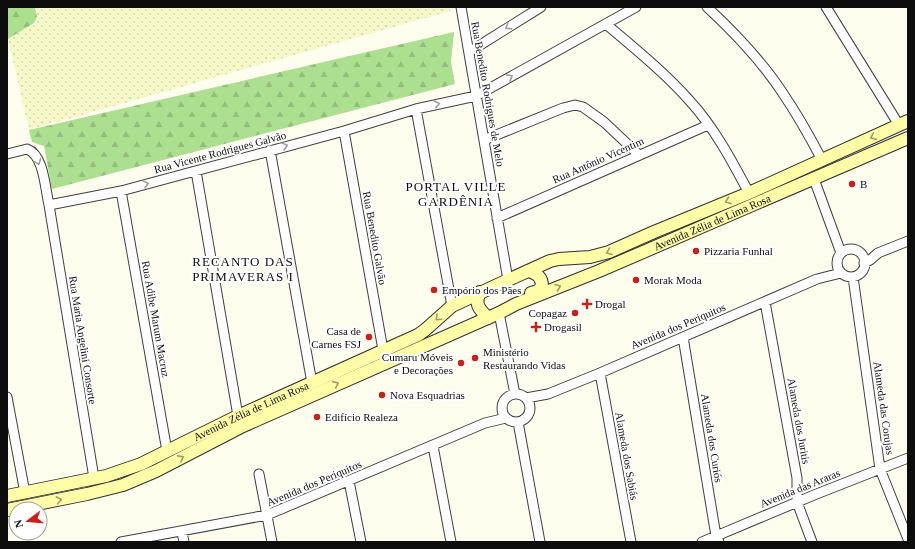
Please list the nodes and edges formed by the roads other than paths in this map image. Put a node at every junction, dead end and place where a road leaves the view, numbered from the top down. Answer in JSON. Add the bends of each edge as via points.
{"nodes":[{"id":1,"x":461,"y":7,"type":"edge"},
{"id":2,"x":541,"y":7,"type":"edge"},
{"id":3,"x":636,"y":7,"type":"edge"},
{"id":4,"x":707,"y":7,"type":"edge"},
{"id":5,"x":826,"y":7,"type":"edge"},
{"id":6,"x":606,"y":24,"type":"junction"},
{"id":7,"x":469,"y":52,"type":"junction"},
{"id":8,"x":476,"y":96,"type":"junction"},
{"id":9,"x":416,"y":109,"type":"junction"},
{"id":10,"x":904,"y":123,"type":"edge"},
{"id":11,"x":708,"y":125,"type":"junction"},
{"id":12,"x":344,"y":131,"type":"junction"},
{"id":13,"x":908,"y":138,"type":"edge"},
{"id":14,"x":484,"y":140,"type":"junction"},
{"id":15,"x":270,"y":150,"type":"junction"},
{"id":16,"x":7,"y":154,"type":"edge"},
{"id":17,"x":639,"y":155,"type":"junction"},
{"id":18,"x":822,"y":160,"type":"junction"},
{"id":19,"x":196,"y":171,"type":"junction"},
{"id":20,"x":814,"y":179,"type":"junction"},
{"id":21,"x":121,"y":191,"type":"junction"},
{"id":22,"x":749,"y":193,"type":"junction"},
{"id":23,"x":49,"y":205,"type":"junction"},
{"id":24,"x":497,"y":218,"type":"junction"},
{"id":25,"x":908,"y":241,"type":"edge"},
{"id":26,"x":841,"y":253,"type":"junction"},
{"id":27,"x":863,"y":259,"type":"junction"},
{"id":28,"x":837,"y":263,"type":"junction"},
{"id":29,"x":529,"y":271,"type":"junction"},
{"id":30,"x":841,"y":273,"type":"junction"},
{"id":31,"x":853,"y":277,"type":"junction"},
{"id":32,"x":817,"y":279,"type":"junction"},
{"id":33,"x":508,"y":280,"type":"junction"},
{"id":34,"x":480,"y":292,"type":"junction"},
{"id":35,"x":765,"y":302,"type":"junction"},
{"id":36,"x":516,"y":304,"type":"junction"},
{"id":37,"x":452,"y":306,"type":"junction"},
{"id":38,"x":499,"y":313,"type":"junction"},
{"id":39,"x":488,"y":318,"type":"junction"},
{"id":40,"x":683,"y":337,"type":"junction"},
{"id":41,"x":383,"y":350,"type":"junction"},
{"id":42,"x":600,"y":373,"type":"junction"},
{"id":43,"x":312,"y":384,"type":"junction"},
{"id":44,"x":515,"y":394,"type":"junction"},
{"id":45,"x":548,"y":394,"type":"junction"},
{"id":46,"x":7,"y":398,"type":"edge"},
{"id":47,"x":526,"y":398,"type":"junction"},
{"id":48,"x":502,"y":408,"type":"junction"},
{"id":49,"x":530,"y":408,"type":"junction"},
{"id":50,"x":238,"y":416,"type":"junction"},
{"id":51,"x":506,"y":418,"type":"junction"},
{"id":52,"x":518,"y":422,"type":"junction"},
{"id":53,"x":485,"y":423,"type":"junction"},
{"id":54,"x":433,"y":446,"type":"junction"},
{"id":55,"x":167,"y":451,"type":"junction"},
{"id":56,"x":908,"y":458,"type":"edge"},
{"id":57,"x":880,"y":469,"type":"junction"},
{"id":58,"x":260,"y":474,"type":"dead end"},
{"id":59,"x":94,"y":478,"type":"junction"},
{"id":60,"x":349,"y":481,"type":"junction"},
{"id":61,"x":25,"y":493,"type":"junction"},
{"id":62,"x":7,"y":496,"type":"edge"},
{"id":63,"x":797,"y":502,"type":"junction"},
{"id":64,"x":7,"y":510,"type":"edge"},
{"id":65,"x":267,"y":516,"type":"junction"},
{"id":66,"x":182,"y":532,"type":"junction"},
{"id":67,"x":717,"y":539,"type":"edge"},
{"id":68,"x":908,"y":539,"type":"edge"},
{"id":69,"x":121,"y":542,"type":"edge"},
{"id":70,"x":184,"y":542,"type":"edge"},
{"id":71,"x":272,"y":542,"type":"edge"},
{"id":72,"x":361,"y":542,"type":"edge"},
{"id":73,"x":451,"y":542,"type":"edge"},
{"id":74,"x":540,"y":542,"type":"edge"},
{"id":75,"x":631,"y":542,"type":"edge"},
{"id":76,"x":702,"y":542,"type":"edge"},
{"id":77,"x":812,"y":542,"type":"edge"}],
"edges":[{"from":1,"to":7,"type":"street","name":"Rua Benedito Rodrigues de Melo"},
{"from":2,"to":7,"type":"street","one_way":true},
{"from":3,"to":6,"type":"street","name":"Rua Vicente Rodrigues Galvão"},
{"from":4,"to":18,"type":"street","via":[[756,57],[781,90]]},
{"from":5,"to":10,"type":"street"},
{"from":8,"to":6,"type":"street","name":"Rua Vicente Rodrigues Galvão","one_way":true},
{"from":6,"to":11,"type":"street","via":[[654,65],[690,101]]},
{"from":7,"to":8,"type":"street","name":"Rua Benedito Rodrigues de Melo"},
{"from":9,"to":8,"type":"street","name":"Rua Vicente Rodrigues Galvão","one_way":true},
{"from":8,"to":14,"type":"street","name":"Rua Benedito Rodrigues de Melo"},
{"from":9,"to":12,"type":"street","name":"Rua Vicente Rodrigues Galvão"},
{"from":9,"to":37,"type":"street"},
{"from":10,"to":18,"type":"main road","name":"Avenida Zélia de Lima Rosa","one_way":true},
{"from":11,"to":17,"type":"street","name":"Rua Antônio Vicentim"},
{"from":11,"to":22,"type":"street"},
{"from":15,"to":12,"type":"street","name":"Rua Vicente Rodrigues Galvão","one_way":true},
{"from":12,"to":41,"type":"street","name":"Rua Benedito Galvão"},
{"from":13,"to":20,"type":"main road","name":"Avenida Zélia de Lima Rosa"},
{"from":14,"to":17,"type":"street","via":[[575,105],[583,107],[604,122]]},
{"from":14,"to":24,"type":"street","name":"Rua Benedito Rodrigues de Melo"},
{"from":15,"to":19,"type":"street","name":"Rua Vicente Rodrigues Galvão"},
{"from":15,"to":43,"type":"street"},
{"from":16,"to":23,"type":"street","one_way":true,"via":[[27,149],[37,156]]},
{"from":17,"to":24,"type":"street","name":"Rua Antônio Vicentim"},
{"from":18,"to":22,"type":"main road","name":"Avenida Zélia de Lima Rosa"},
{"from":21,"to":19,"type":"street","name":"Rua Vicente Rodrigues Galvão","one_way":true},
{"from":19,"to":50,"type":"street"},
{"from":20,"to":26,"type":"street"},
{"from":36,"to":20,"type":"main road","name":"Avenida Zélia de Lima Rosa","one_way":true},
{"from":21,"to":23,"type":"street","name":"Rua Vicente Rodrigues Galvão"},
{"from":21,"to":55,"type":"street","name":"Rua Adibe Marum Macruz"},
{"from":22,"to":29,"type":"main road","name":"Avenida Zélia de Lima Rosa","one_way":true,"via":[[610,252],[590,258],[559,259]]},
{"from":23,"to":59,"type":"street","name":"Rua Maria Angelini Consorte"},
{"from":24,"to":33,"type":"street","name":"Rua Benedito Rodrigues de Melo"},
{"from":25,"to":27,"type":"street"},
{"from":26,"to":27,"type":"street","via":[[850,249],[859,252]]},
{"from":26,"to":28,"type":"street"},
{"from":27,"to":31,"type":"street","via":[[864,267]]},
{"from":28,"to":30,"type":"street"},
{"from":28,"to":32,"type":"street"},
{"from":29,"to":33,"type":"main road","name":"Avenida Zélia de Lima Rosa"},
{"from":29,"to":36,"type":"main road","name":"Avenida Zélia de Lima Rosa","via":[[540,277],[542,286],[522,297]]},
{"from":30,"to":31,"type":"street"},
{"from":30,"to":32,"type":"street"},
{"from":31,"to":57,"type":"street","name":"Alameda das Corujas"},
{"from":32,"to":35,"type":"street","name":"Avenida dos Periquitos"},
{"from":33,"to":34,"type":"main road","name":"Avenida Zélia de Lima Rosa"},
{"from":34,"to":37,"type":"main road","name":"Avenida Zélia de Lima Rosa"},
{"from":34,"to":39,"type":"main road","via":[[477,304]]},
{"from":35,"to":40,"type":"street","name":"Avenida dos Periquitos"},
{"from":35,"to":63,"type":"street","name":"Alameda dos Juritis","via":[[797,478]]},
{"from":36,"to":38,"type":"main road","name":"Avenida Zélia de Lima Rosa"},
{"from":37,"to":41,"type":"main road","name":"Avenida Zélia de Lima Rosa","one_way":true,"via":[[418,335]]},
{"from":38,"to":39,"type":"main road","name":"Avenida Zélia de Lima Rosa"},
{"from":38,"to":44,"type":"street"},
{"from":64,"to":39,"type":"main road","name":"Avenida Zélia de Lima Rosa","one_way":true,"via":[[123,485],[243,426]]},
{"from":40,"to":42,"type":"street","name":"Avenida dos Periquitos"},
{"from":40,"to":67,"type":"street","name":"Alameda dos Curiós"},
{"from":41,"to":43,"type":"main road","name":"Avenida Zélia de Lima Rosa"},
{"from":42,"to":45,"type":"street","name":"Avenida dos Periquitos"},
{"from":42,"to":75,"type":"street","name":"Alameda dos Sabiás"},
{"from":43,"to":50,"type":"main road","name":"Avenida Zélia de Lima Rosa"},
{"from":44,"to":47,"type":"street"},
{"from":44,"to":48,"type":"street","via":[[504,400]]},
{"from":45,"to":47,"type":"street"},
{"from":45,"to":49,"type":"street"},
{"from":46,"to":61,"type":"street"},
{"from":47,"to":49,"type":"street"},
{"from":48,"to":51,"type":"street"},
{"from":48,"to":53,"type":"street"},
{"from":49,"to":52,"type":"street","via":[[527,417]]},
{"from":50,"to":55,"type":"main road","name":"Avenida Zélia de Lima Rosa"},
{"from":51,"to":52,"type":"street"},
{"from":51,"to":53,"type":"street"},
{"from":52,"to":74,"type":"street"},
{"from":53,"to":54,"type":"street","name":"Avenida dos Periquitos"},
{"from":54,"to":60,"type":"street","name":"Avenida dos Periquitos"},
{"from":54,"to":73,"type":"street"},
{"from":55,"to":59,"type":"main road","name":"Avenida Zélia de Lima Rosa","via":[[141,464]]},
{"from":56,"to":57,"type":"street","name":"Avenida das Araras"},
{"from":57,"to":63,"type":"street","name":"Avenida das Araras"},
{"from":57,"to":68,"type":"street","name":"Alameda das Corujas"},
{"from":58,"to":65,"type":"street"},
{"from":59,"to":61,"type":"main road","name":"Avenida Zélia de Lima Rosa"},
{"from":60,"to":65,"type":"street","name":"Avenida dos Periquitos"},
{"from":60,"to":72,"type":"street"},
{"from":61,"to":62,"type":"main road","name":"Avenida Zélia de Lima Rosa"},
{"from":63,"to":67,"type":"street","name":"Avenida das Araras"},
{"from":63,"to":77,"type":"street","name":"Alameda dos Juritis"},
{"from":65,"to":66,"type":"street","name":"Avenida dos Periquitos"},
{"from":65,"to":71,"type":"street"},
{"from":66,"to":69,"type":"street","name":"Avenida dos Periquitos"},
{"from":66,"to":70,"type":"street"},
{"from":67,"to":76,"type":"street","name":"Avenida das Araras"}]}
